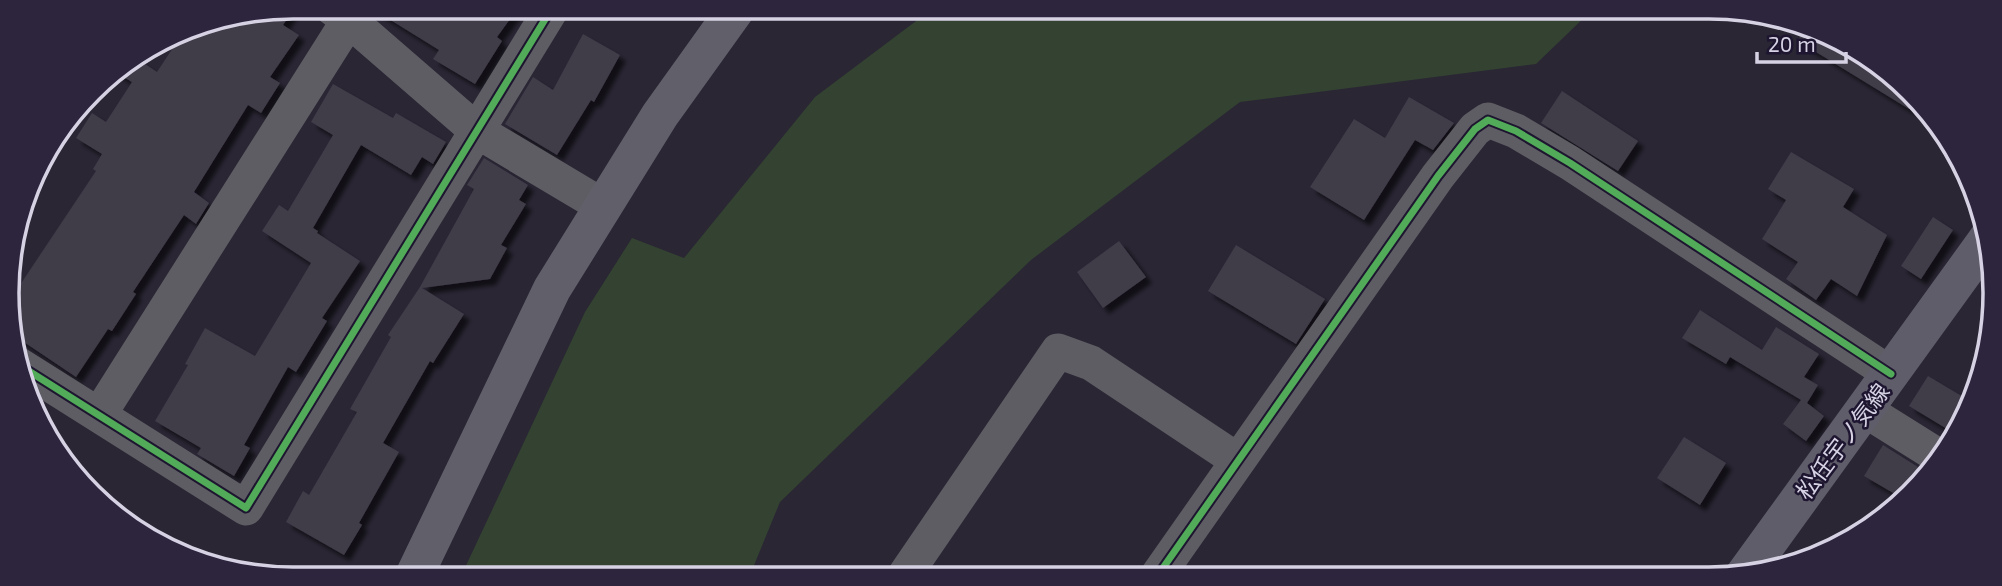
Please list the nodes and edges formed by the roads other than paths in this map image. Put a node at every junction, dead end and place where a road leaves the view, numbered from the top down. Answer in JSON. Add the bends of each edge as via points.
{"nodes":[{"id":1,"x":341,"y":19,"type":"edge"},
{"id":2,"x":355,"y":19,"type":"edge"},
{"id":3,"x":545,"y":19,"type":"edge"},
{"id":4,"x":729,"y":19,"type":"edge"},
{"id":5,"x":477,"y":131,"type":"junction"},
{"id":6,"x":601,"y":205,"type":"junction"},
{"id":7,"x":1979,"y":251,"type":"edge"},
{"id":8,"x":32,"y":373,"type":"edge"},
{"id":9,"x":1891,"y":374,"type":"junction"},
{"id":10,"x":1865,"y":410,"type":"junction"},
{"id":11,"x":99,"y":415,"type":"junction"},
{"id":12,"x":1932,"y":452,"type":"edge"},
{"id":13,"x":1237,"y":460,"type":"junction"},
{"id":14,"x":1754,"y":562,"type":"edge"},
{"id":15,"x":418,"y":567,"type":"edge"},
{"id":16,"x":910,"y":567,"type":"edge"},
{"id":17,"x":1163,"y":567,"type":"edge"}],
"edges":[{"from":1,"to":11,"type":"street"},
{"from":2,"to":5,"type":"street"},
{"from":3,"to":5,"type":"street"},
{"from":4,"to":6,"type":"street"},
{"from":5,"to":6,"type":"street"},
{"from":5,"to":11,"type":"street","via":[[246,508]]},
{"from":6,"to":15,"type":"street","via":[[552,289]]},
{"from":7,"to":9,"type":"main road","name":"松任宇ノ気線"},
{"from":8,"to":11,"type":"street"},
{"from":9,"to":10,"type":"main road","name":"松任宇ノ気線"},
{"from":9,"to":13,"type":"street","via":[[1570,163],[1488,120],[1475,129],[1438,176]]},
{"from":10,"to":12,"type":"street"},
{"from":10,"to":14,"type":"main road","name":"松任宇ノ気線"},
{"from":13,"to":16,"type":"street","via":[[1091,363],[1058,351]]},
{"from":13,"to":17,"type":"street"}]}
